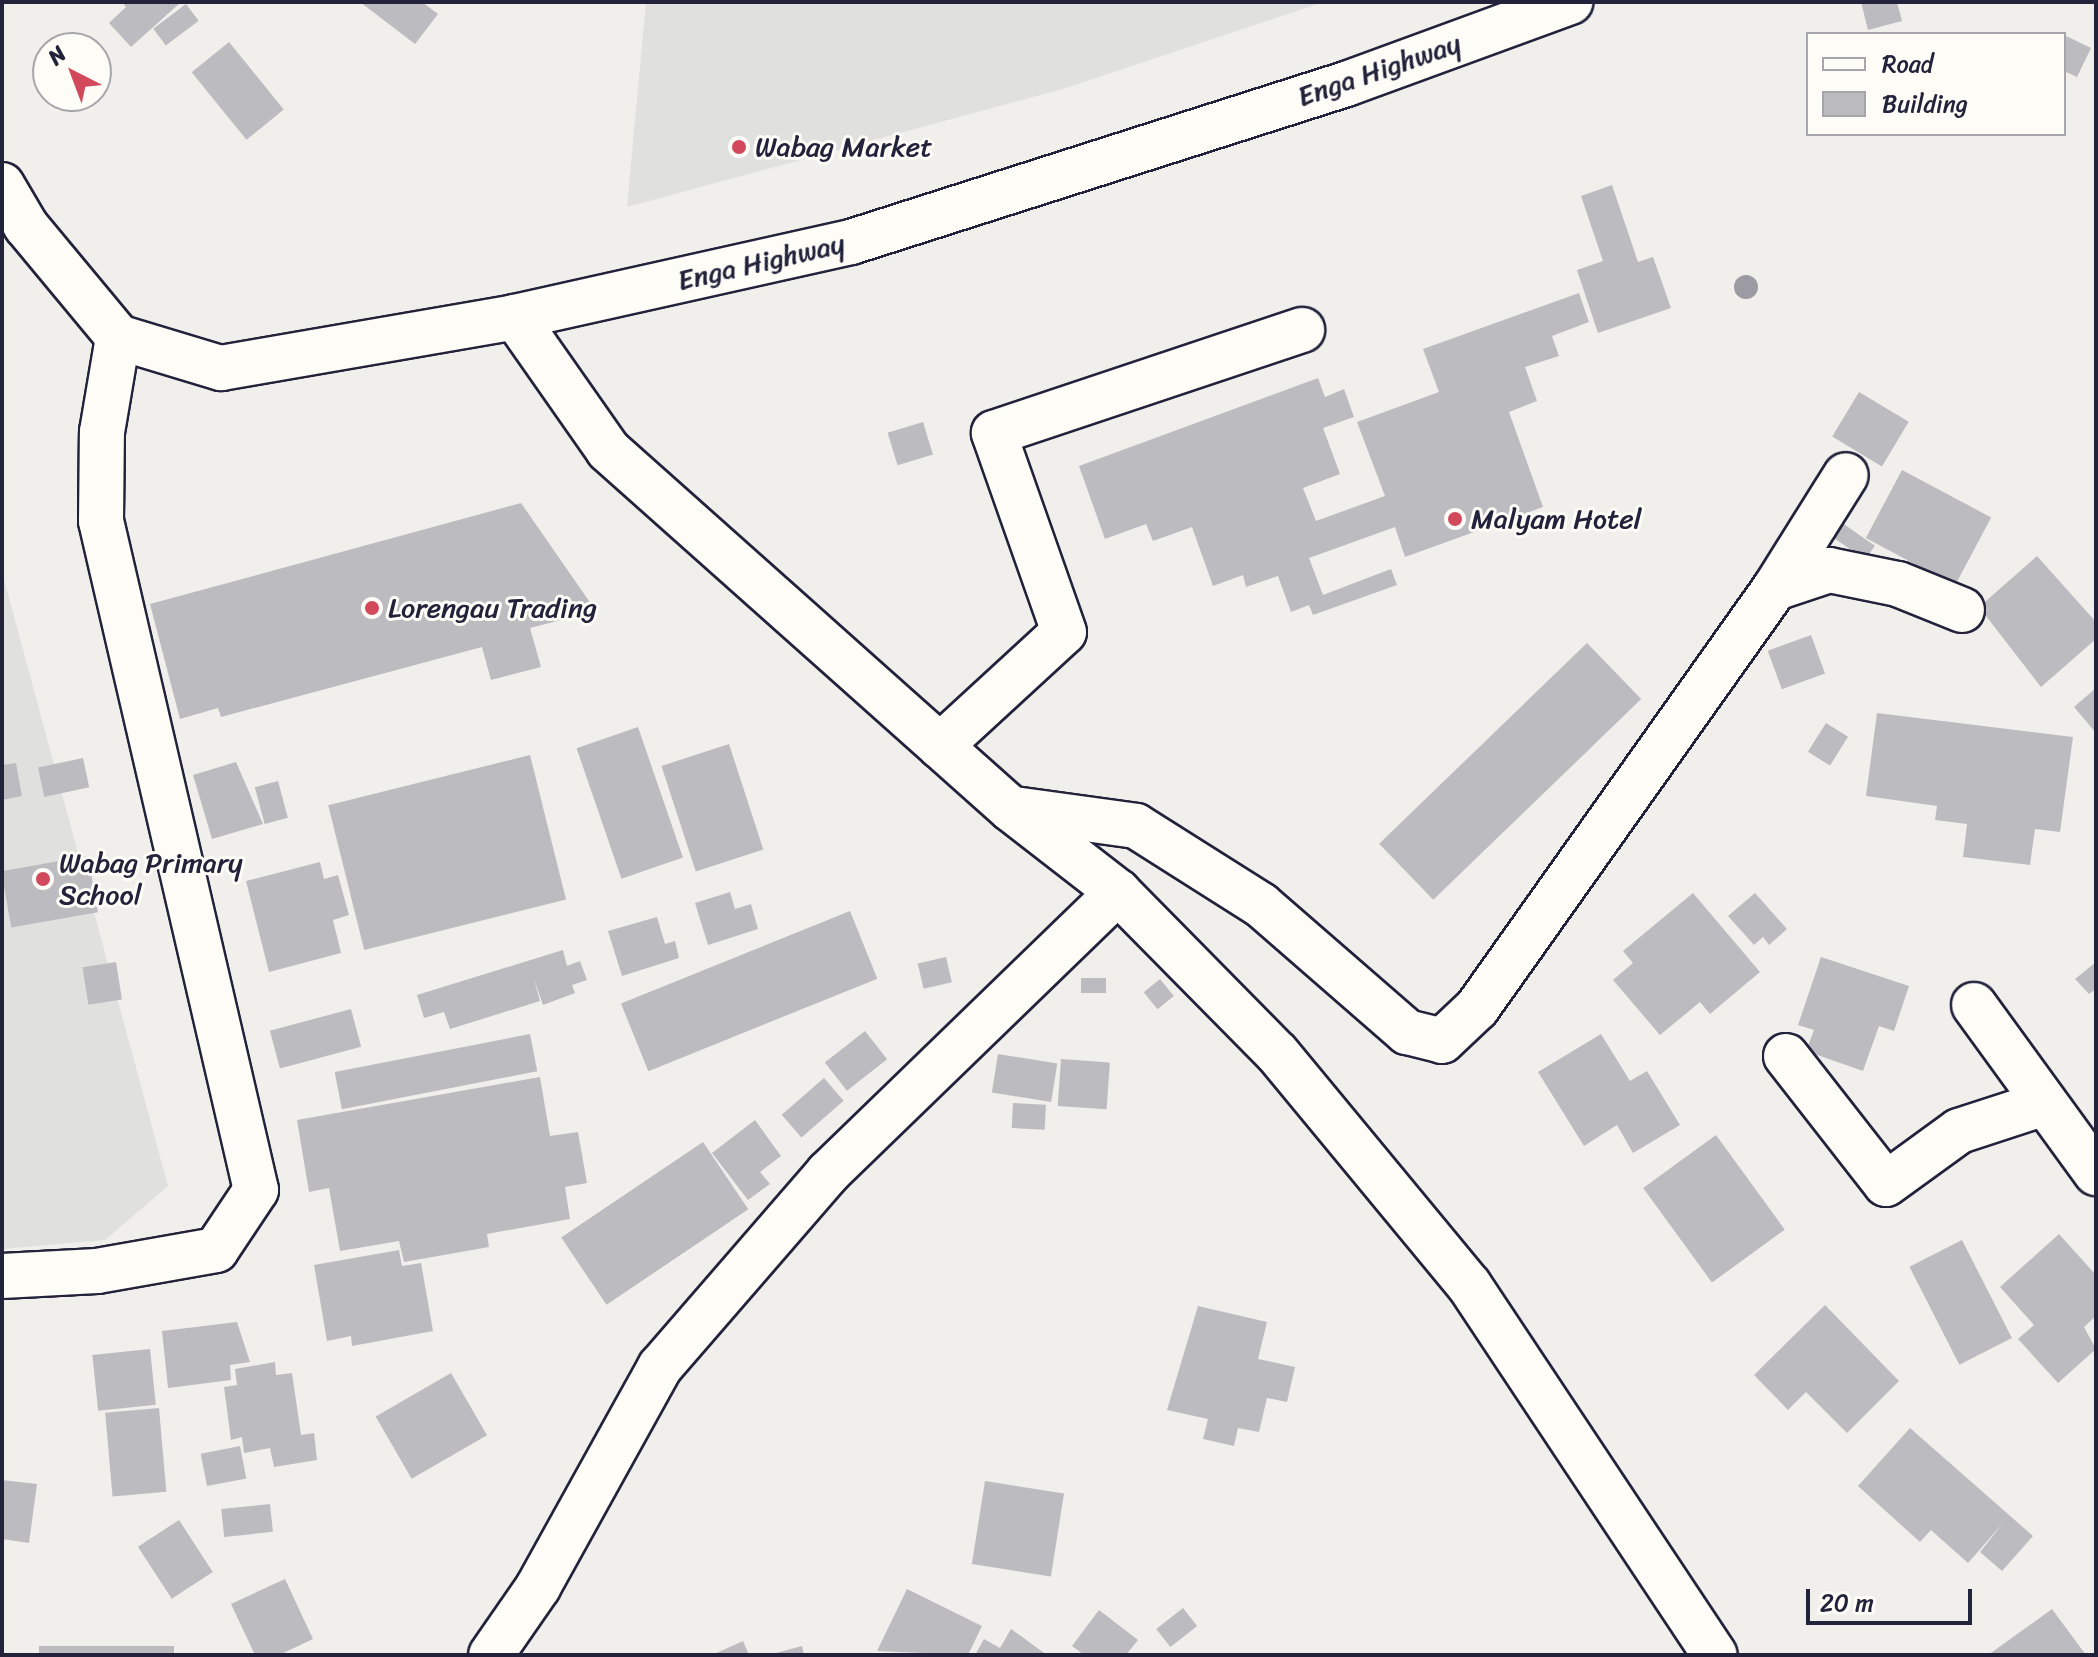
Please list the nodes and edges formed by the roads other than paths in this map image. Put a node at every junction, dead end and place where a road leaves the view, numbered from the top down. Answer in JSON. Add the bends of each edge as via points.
{"nodes":[{"id":1,"x":1570,"y":2,"type":"edge"},
{"id":2,"x":2,"y":185,"type":"edge"},
{"id":3,"x":515,"y":317,"type":"junction"},
{"id":4,"x":1302,"y":330,"type":"dead end"},
{"id":5,"x":118,"y":337,"type":"junction"},
{"id":6,"x":1846,"y":475,"type":"dead end"},
{"id":7,"x":1775,"y":588,"type":"junction"},
{"id":8,"x":1962,"y":610,"type":"dead end"},
{"id":9,"x":940,"y":746,"type":"junction"},
{"id":10,"x":1011,"y":809,"type":"junction"},
{"id":11,"x":1118,"y":892,"type":"junction"},
{"id":12,"x":1974,"y":1005,"type":"dead end"},
{"id":13,"x":1786,"y":1056,"type":"dead end"},
{"id":14,"x":2045,"y":1103,"type":"junction"},
{"id":15,"x":2096,"y":1173,"type":"edge"},
{"id":16,"x":2,"y":1276,"type":"edge"},
{"id":17,"x":491,"y":1655,"type":"edge"},
{"id":18,"x":1715,"y":1655,"type":"edge"}],
"edges":[{"from":1,"to":3,"type":"street","name":"Enga Highway","via":[[1346,84],[851,242]]},
{"from":2,"to":5,"type":"street","via":[[26,226]]},
{"from":3,"to":5,"type":"street","name":"Enga Highway","via":[[221,368]]},
{"from":3,"to":9,"type":"street","via":[[608,450]]},
{"from":4,"to":9,"type":"street","via":[[994,433],[1064,632]]},
{"from":5,"to":16,"type":"street","via":[[102,432],[101,521],[256,1190],[216,1250],[97,1271]]},
{"from":6,"to":7,"type":"street"},
{"from":7,"to":8,"type":"street","via":[[1829,570],[1898,584]]},
{"from":7,"to":10,"type":"street","via":[[1477,1008],[1442,1041],[1407,1032],[1261,905],[1136,826]]},
{"from":9,"to":10,"type":"street"},
{"from":10,"to":11,"type":"street"},
{"from":11,"to":17,"type":"street","via":[[828,1173],[660,1367],[538,1587]]},
{"from":11,"to":18,"type":"street","via":[[1277,1053],[1469,1285]]},
{"from":12,"to":14,"type":"street"},
{"from":13,"to":14,"type":"street","via":[[1886,1184],[1959,1131]]},
{"from":14,"to":15,"type":"street"}]}
